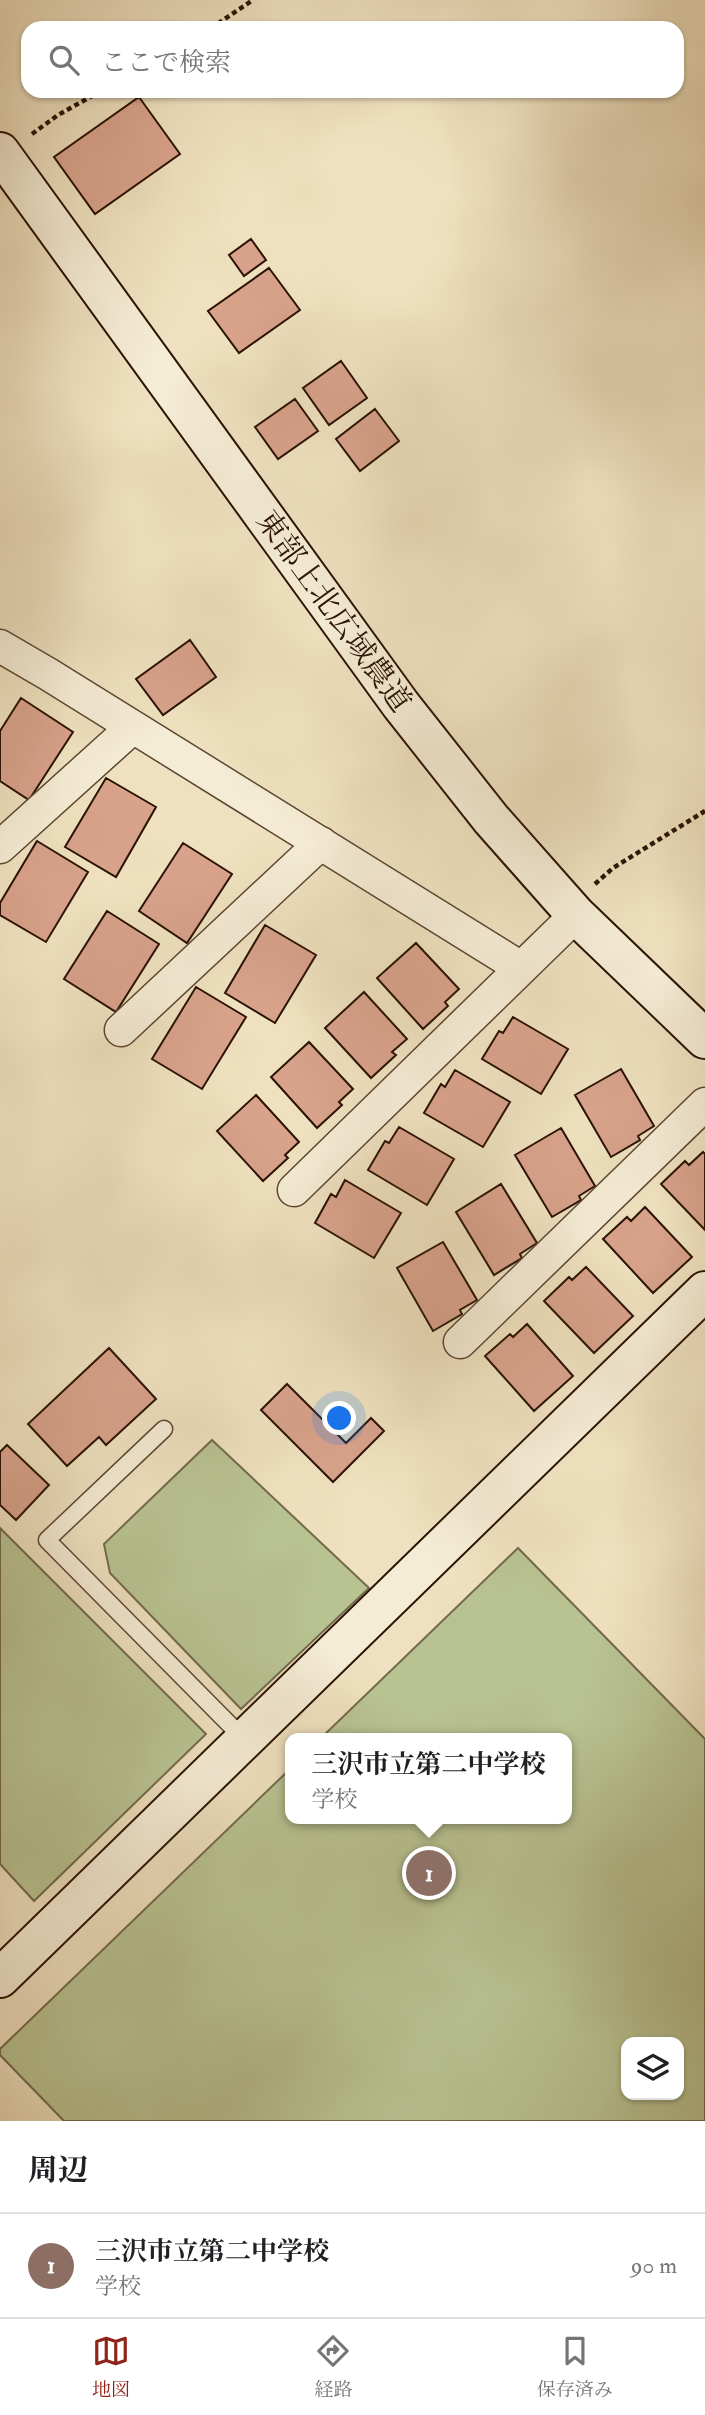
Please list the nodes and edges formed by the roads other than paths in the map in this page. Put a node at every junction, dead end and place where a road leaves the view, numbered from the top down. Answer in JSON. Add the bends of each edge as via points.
{"nodes":[{"id":1,"x":1,"y":153,"type":"edge"},
{"id":2,"x":0,"y":646,"type":"edge"},
{"id":3,"x":133,"y":727,"type":"junction"},
{"id":4,"x":321,"y":843,"type":"junction"},
{"id":5,"x":0,"y":847,"type":"edge"},
{"id":6,"x":572,"y":911,"type":"junction"},
{"id":7,"x":521,"y":968,"type":"junction"},
{"id":8,"x":121,"y":1030,"type":"dead end"},
{"id":9,"x":705,"y":1039,"type":"edge"},
{"id":10,"x":705,"y":1104,"type":"edge"},
{"id":11,"x":294,"y":1190,"type":"dead end"},
{"id":12,"x":705,"y":1291,"type":"edge"},
{"id":13,"x":460,"y":1342,"type":"dead end"},
{"id":14,"x":164,"y":1429,"type":"dead end"},
{"id":15,"x":245,"y":1740,"type":"junction"},
{"id":16,"x":0,"y":1978,"type":"edge"}],
"edges":[{"from":1,"to":6,"type":"street","name":"東部上北広域農道","via":[[401,705],[491,820]]},
{"from":2,"to":3,"type":"street"},
{"from":3,"to":4,"type":"street"},
{"from":3,"to":5,"type":"street"},
{"from":4,"to":7,"type":"street"},
{"from":4,"to":8,"type":"street"},
{"from":6,"to":7,"type":"street"},
{"from":6,"to":9,"type":"street","name":"東部上北広域農道"},
{"from":7,"to":11,"type":"street"},
{"from":10,"to":13,"type":"street"},
{"from":12,"to":15,"type":"street"},
{"from":14,"to":15,"type":"lane","via":[[47,1540]]},
{"from":15,"to":16,"type":"street"}]}
